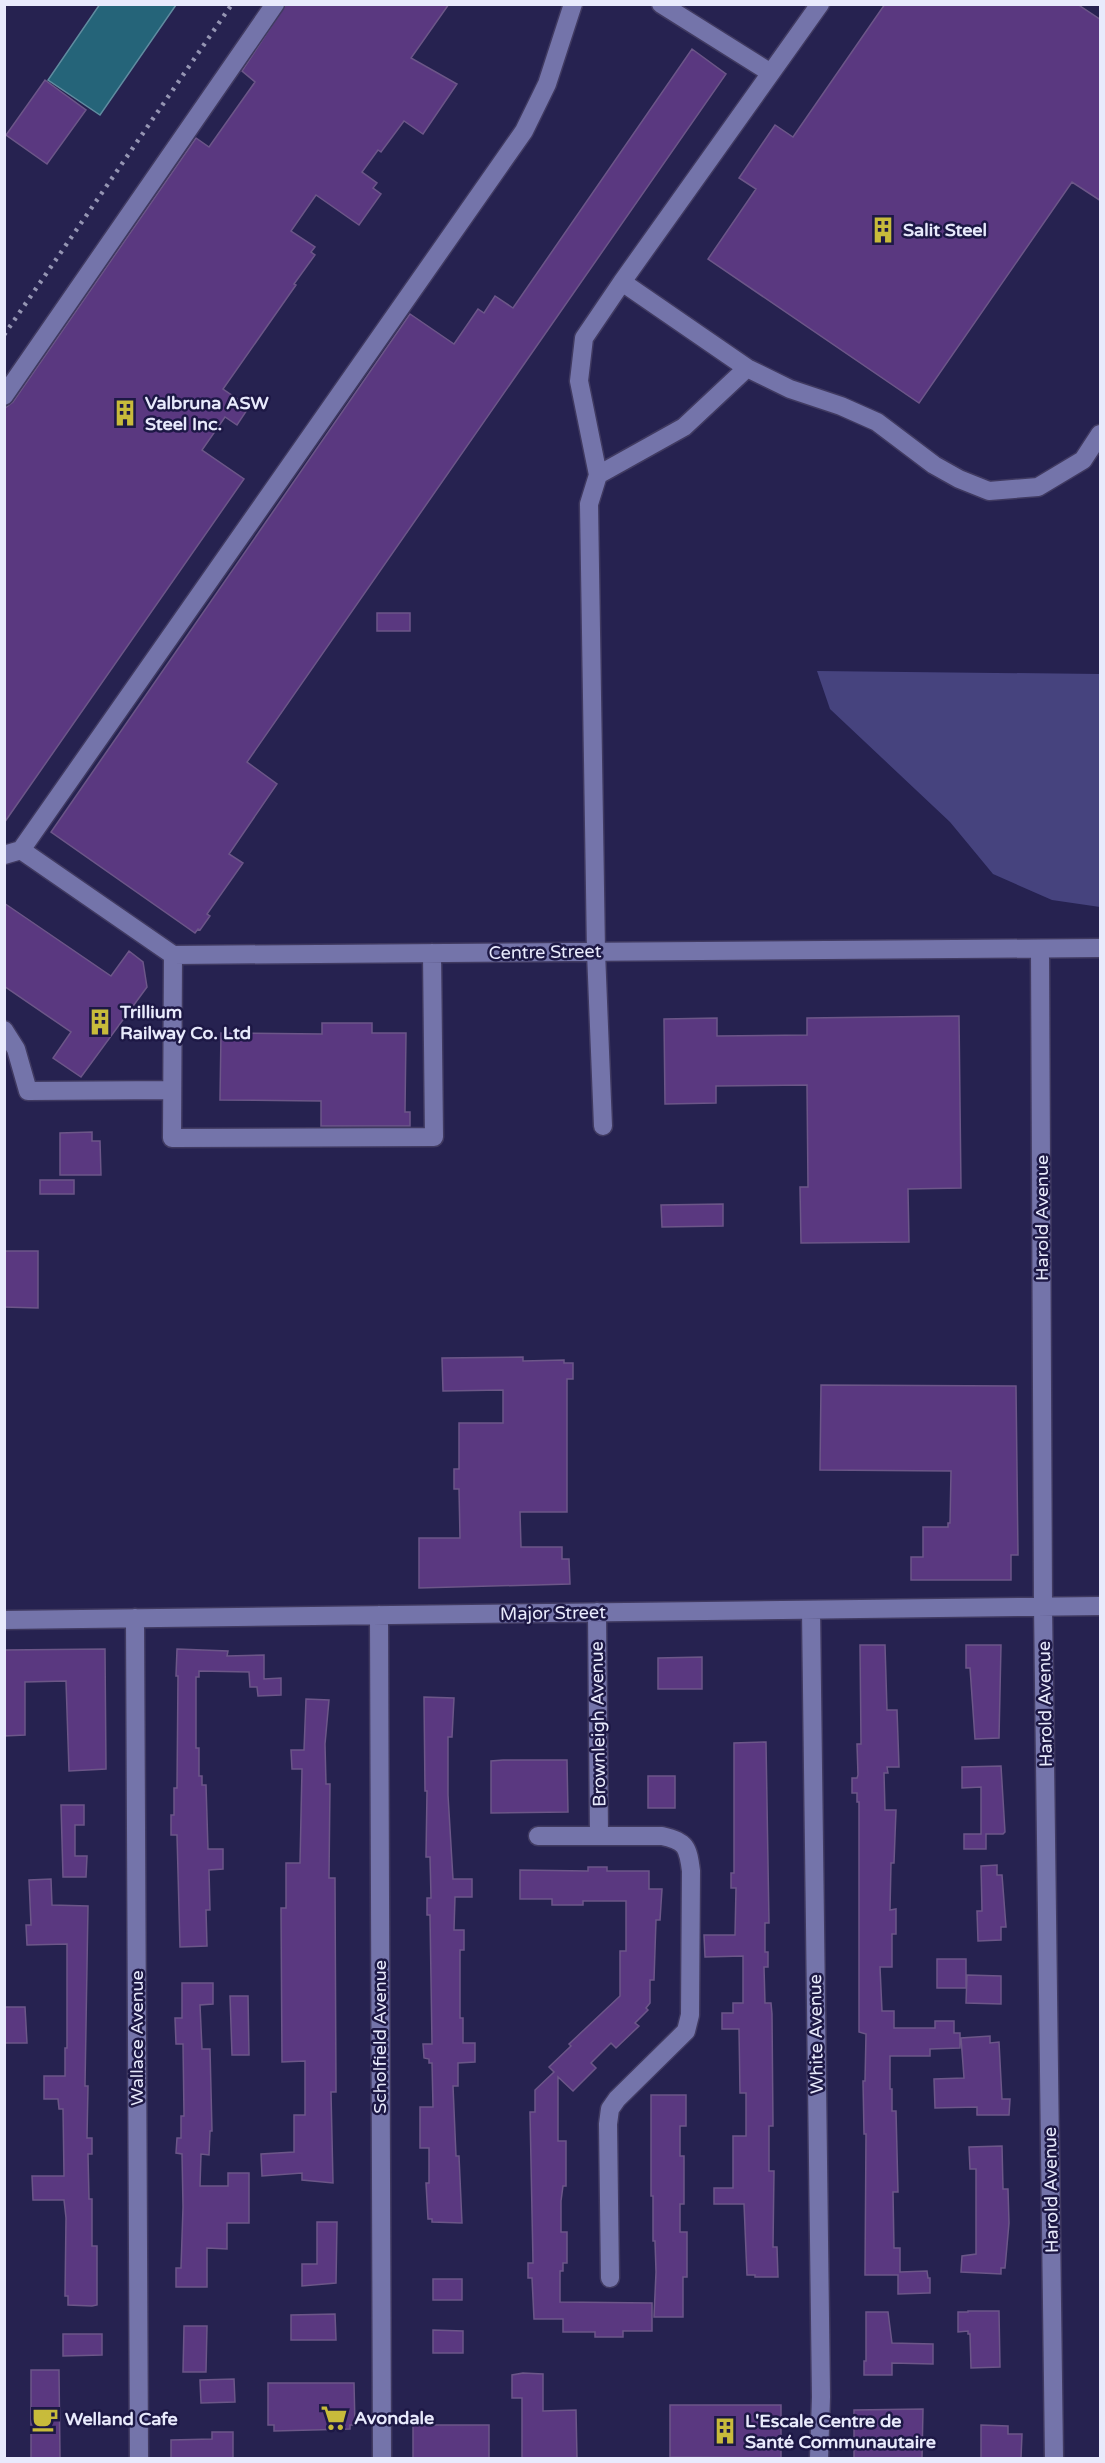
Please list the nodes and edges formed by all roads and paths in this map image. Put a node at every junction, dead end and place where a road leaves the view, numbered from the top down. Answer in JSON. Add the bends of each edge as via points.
{"nodes":[{"id":1,"x":275,"y":4,"type":"edge"},
{"id":2,"x":573,"y":4,"type":"edge"},
{"id":3,"x":661,"y":4,"type":"edge"},
{"id":4,"x":820,"y":4,"type":"edge"},
{"id":5,"x":771,"y":73,"type":"junction"},
{"id":6,"x":622,"y":282,"type":"junction"},
{"id":7,"x":747,"y":368,"type":"junction"},
{"id":8,"x":4,"y":396,"type":"edge"},
{"id":9,"x":1101,"y":434,"type":"edge"},
{"id":10,"x":598,"y":475,"type":"junction"},
{"id":11,"x":13,"y":853,"type":"edge"},
{"id":12,"x":1101,"y":948,"type":"edge"},
{"id":13,"x":1040,"y":949,"type":"junction"},
{"id":14,"x":165,"y":950,"type":"junction"},
{"id":15,"x":596,"y":952,"type":"junction"},
{"id":16,"x":432,"y":953,"type":"junction"},
{"id":17,"x":4,"y":1030,"type":"edge"},
{"id":18,"x":172,"y":1090,"type":"junction"},
{"id":19,"x":603,"y":1126,"type":"dead end"},
{"id":20,"x":1043,"y":1606,"type":"junction"},
{"id":21,"x":1101,"y":1606,"type":"edge"},
{"id":22,"x":811,"y":1610,"type":"junction"},
{"id":23,"x":597,"y":1612,"type":"junction"},
{"id":24,"x":379,"y":1615,"type":"junction"},
{"id":25,"x":135,"y":1618,"type":"junction"},
{"id":26,"x":4,"y":1620,"type":"edge"},
{"id":27,"x":538,"y":1836,"type":"dead end"},
{"id":28,"x":599,"y":1836,"type":"junction"},
{"id":29,"x":610,"y":2278,"type":"dead end"},
{"id":30,"x":139,"y":2458,"type":"edge"},
{"id":31,"x":382,"y":2458,"type":"edge"},
{"id":32,"x":819,"y":2458,"type":"edge"},
{"id":33,"x":1054,"y":2458,"type":"edge"}],
"edges":[{"from":1,"to":8,"type":"street"},
{"from":2,"to":11,"type":"street","via":[[547,84],[524,130]]},
{"from":3,"to":5,"type":"street"},
{"from":4,"to":5,"type":"street"},
{"from":5,"to":6,"type":"street"},
{"from":6,"to":7,"type":"street"},
{"from":6,"to":10,"type":"street","via":[[584,338],[579,381]]},
{"from":7,"to":9,"type":"street","via":[[877,422],[934,465],[989,491],[1038,487],[1083,460]]},
{"from":7,"to":10,"type":"street","via":[[684,427]]},
{"from":10,"to":15,"type":"street","via":[[589,504]]},
{"from":11,"to":14,"type":"street"},
{"from":12,"to":13,"type":"street","name":"Centre Street"},
{"from":13,"to":15,"type":"street","name":"Centre Street"},
{"from":13,"to":20,"type":"street","name":"Harold Avenue"},
{"from":14,"to":16,"type":"street","name":"Centre Street"},
{"from":14,"to":18,"type":"street"},
{"from":15,"to":16,"type":"street","name":"Centre Street"},
{"from":15,"to":19,"type":"street"},
{"from":16,"to":18,"type":"street","via":[[434,1137],[172,1138]]},
{"from":17,"to":18,"type":"street","via":[[16,1049],[28,1090]]},
{"from":20,"to":21,"type":"street","name":"Major Street"},
{"from":20,"to":22,"type":"street","name":"Major Street"},
{"from":20,"to":33,"type":"street","name":"Harold Avenue"},
{"from":22,"to":23,"type":"street","name":"Major Street"},
{"from":22,"to":32,"type":"street","name":"White Avenue"},
{"from":23,"to":24,"type":"street","name":"Major Street"},
{"from":23,"to":28,"type":"street","name":"Brownleigh Avenue"},
{"from":24,"to":25,"type":"street","name":"Major Street"},
{"from":24,"to":31,"type":"street","name":"Scholfield Avenue"},
{"from":25,"to":26,"type":"street","name":"Major Street"},
{"from":25,"to":30,"type":"street","name":"Wallace Avenue"},
{"from":27,"to":28,"type":"street"},
{"from":28,"to":29,"type":"street","via":[[678,1839],[688,1852],[691,1871],[692,2000],[686,2031],[610,2109]]}]}
